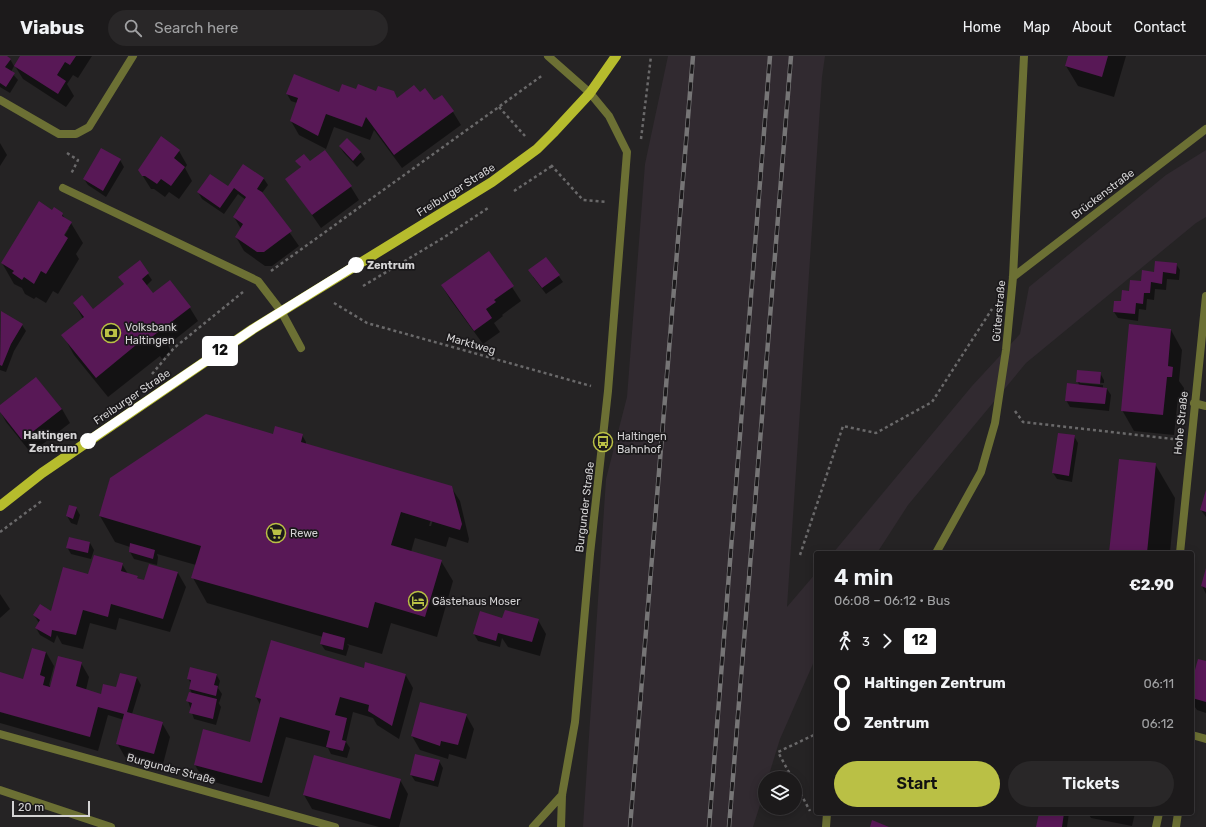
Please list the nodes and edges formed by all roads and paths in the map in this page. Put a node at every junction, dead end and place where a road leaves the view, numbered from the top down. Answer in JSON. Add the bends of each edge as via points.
{"nodes":[{"id":1,"x":133,"y":56,"type":"edge"},
{"id":2,"x":548,"y":56,"type":"edge"},
{"id":3,"x":616,"y":56,"type":"edge"},
{"id":4,"x":651,"y":56,"type":"edge"},
{"id":5,"x":1024,"y":56,"type":"edge"},
{"id":6,"x":559,"y":64,"type":"junction"},
{"id":7,"x":590,"y":93,"type":"junction"},
{"id":8,"x":0,"y":100,"type":"edge"},
{"id":9,"x":499,"y":107,"type":"junction"},
{"id":10,"x":1206,"y":129,"type":"edge"},
{"id":11,"x":537,"y":149,"type":"junction"},
{"id":12,"x":626,"y":152,"type":"junction"},
{"id":13,"x":552,"y":166,"type":"junction"},
{"id":14,"x":63,"y":188,"type":"dead end"},
{"id":15,"x":514,"y":192,"type":"dead end"},
{"id":16,"x":623,"y":203,"type":"junction"},
{"id":17,"x":494,"y":204,"type":"dead end"},
{"id":18,"x":1013,"y":276,"type":"junction"},
{"id":19,"x":258,"y":281,"type":"junction"},
{"id":20,"x":361,"y":287,"type":"dead end"},
{"id":21,"x":1206,"y":296,"type":"edge"},
{"id":22,"x":340,"y":299,"type":"dead end"},
{"id":23,"x":334,"y":303,"type":"junction"},
{"id":24,"x":996,"y":303,"type":"dead end"},
{"id":25,"x":328,"y":306,"type":"dead end"},
{"id":26,"x":281,"y":311,"type":"junction"},
{"id":27,"x":301,"y":348,"type":"dead end"},
{"id":28,"x":149,"y":377,"type":"dead end"},
{"id":29,"x":1000,"y":388,"type":"junction"},
{"id":30,"x":608,"y":391,"type":"junction"},
{"id":31,"x":1194,"y":403,"type":"junction"},
{"id":32,"x":1206,"y":406,"type":"edge"},
{"id":33,"x":1190,"y":440,"type":"junction"},
{"id":34,"x":43,"y":500,"type":"dead end"},
{"id":35,"x":0,"y":506,"type":"edge"},
{"id":36,"x":0,"y":532,"type":"edge"},
{"id":37,"x":937,"y":551,"type":"edge"},
{"id":38,"x":1180,"y":551,"type":"edge"},
{"id":39,"x":800,"y":555,"type":"dead end"},
{"id":40,"x":0,"y":734,"type":"edge"},
{"id":41,"x":814,"y":735,"type":"edge"},
{"id":42,"x":1194,"y":736,"type":"edge"},
{"id":43,"x":1206,"y":739,"type":"edge"},
{"id":44,"x":788,"y":771,"type":"edge"},
{"id":45,"x":0,"y":790,"type":"edge"},
{"id":46,"x":562,"y":796,"type":"junction"},
{"id":47,"x":802,"y":796,"type":"edge"},
{"id":48,"x":812,"y":814,"type":"dead end"},
{"id":49,"x":827,"y":815,"type":"edge"},
{"id":50,"x":1159,"y":815,"type":"edge"},
{"id":51,"x":1178,"y":815,"type":"edge"},
{"id":52,"x":111,"y":827,"type":"edge"},
{"id":53,"x":336,"y":827,"type":"edge"},
{"id":54,"x":533,"y":827,"type":"edge"},
{"id":55,"x":561,"y":827,"type":"edge"},
{"id":56,"x":826,"y":827,"type":"edge"},
{"id":57,"x":1156,"y":827,"type":"edge"},
{"id":58,"x":1176,"y":827,"type":"edge"}],
"edges":[{"from":1,"to":8,"type":"street","via":[[89,127],[76,134],[59,134]]},
{"from":2,"to":6,"type":"street","name":"Burgunder Straße"},
{"from":3,"to":7,"type":"main road","name":"Freiburger Straße"},
{"from":4,"to":12,"type":"path","via":[[640,148]]},
{"from":5,"to":18,"type":"street","name":"Güterstraße"},
{"from":6,"to":7,"type":"street","name":"Burgunder Straße"},
{"from":6,"to":9,"type":"path"},
{"from":7,"to":11,"type":"main road","name":"Freiburger Straße"},
{"from":7,"to":12,"type":"street","name":"Burgunder Straße","via":[[609,116]]},
{"from":9,"to":11,"type":"path"},
{"from":9,"to":19,"type":"path"},
{"from":10,"to":18,"type":"street","name":"Brückenstraße"},
{"from":11,"to":13,"type":"path"},
{"from":11,"to":26,"type":"main road","name":"Freiburger Straße","via":[[492,182]]},
{"from":12,"to":16,"type":"street","name":"Burgunder Straße"},
{"from":13,"to":15,"type":"path"},
{"from":13,"to":16,"type":"path","via":[[583,200]]},
{"from":14,"to":19,"type":"street"},
{"from":16,"to":30,"type":"street","name":"Burgunder Straße"},
{"from":17,"to":20,"type":"path"},
{"from":18,"to":29,"type":"street","name":"Güterstraße"},
{"from":19,"to":26,"type":"street"},
{"from":19,"to":28,"type":"path","via":[[174,348]]},
{"from":21,"to":31,"type":"street","name":"Hohe Straße"},
{"from":22,"to":23,"type":"path"},
{"from":23,"to":25,"type":"path"},
{"from":23,"to":30,"type":"path","name":"Marktweg","via":[[367,323]]},
{"from":24,"to":39,"type":"path","via":[[932,402],[876,433],[843,426]]},
{"from":26,"to":27,"type":"street"},
{"from":26,"to":35,"type":"main road","name":"Freiburger Straße","via":[[88,441]]},
{"from":29,"to":33,"type":"path","via":[[1023,422]]},
{"from":29,"to":37,"type":"street","name":"Güterstraße","via":[[996,423],[981,472]]},
{"from":30,"to":46,"type":"street","name":"Burgunder Straße","via":[[575,722]]},
{"from":31,"to":32,"type":"street"},
{"from":31,"to":33,"type":"street","name":"Hohe Straße"},
{"from":33,"to":38,"type":"street","name":"Hohe Straße"},
{"from":34,"to":36,"type":"path"},
{"from":40,"to":53,"type":"street","name":"Burgunder Straße"},
{"from":41,"to":44,"type":"path","via":[[778,752]]},
{"from":42,"to":43,"type":"street"},
{"from":45,"to":52,"type":"street"},
{"from":46,"to":54,"type":"street"},
{"from":46,"to":55,"type":"street","name":"Burgunder Straße"},
{"from":47,"to":48,"type":"path"},
{"from":49,"to":56,"type":"street"},
{"from":50,"to":57,"type":"street"},
{"from":51,"to":58,"type":"street"}]}
